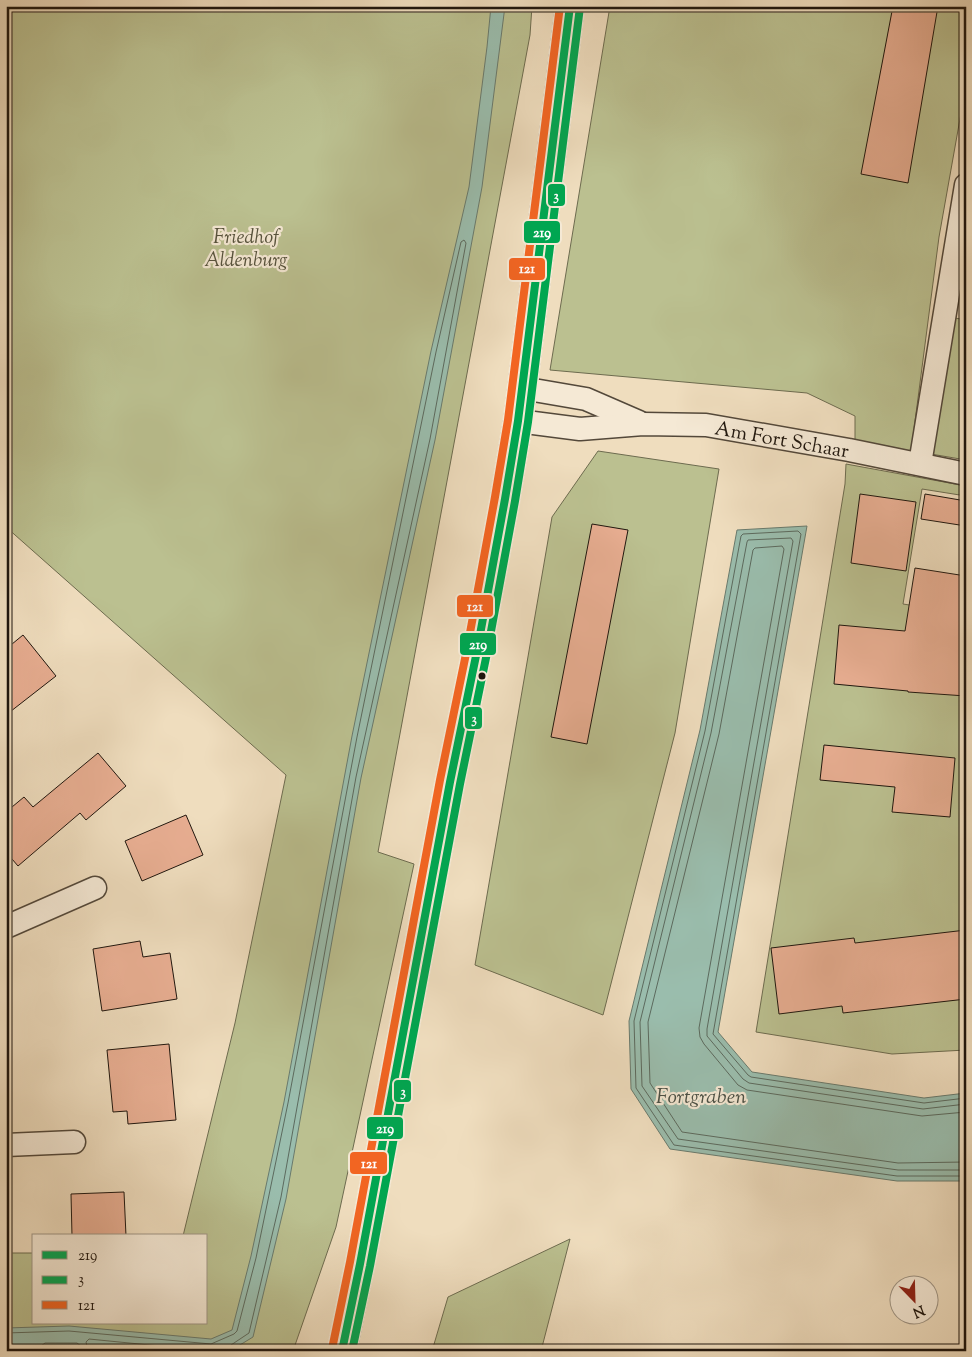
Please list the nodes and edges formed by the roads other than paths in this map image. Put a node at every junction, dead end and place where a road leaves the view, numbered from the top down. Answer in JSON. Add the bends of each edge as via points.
{"nodes":[{"id":1,"x":570,"y":6,"type":"edge"},
{"id":2,"x":966,"y":185,"type":"edge"},
{"id":3,"x":522,"y":388,"type":"junction"},
{"id":4,"x":518,"y":421,"type":"junction"},
{"id":5,"x":642,"y":424,"type":"junction"},
{"id":6,"x":920,"y":464,"type":"junction"},
{"id":7,"x":966,"y":474,"type":"edge"},
{"id":8,"x":95,"y":888,"type":"dead end"},
{"id":9,"x":6,"y":927,"type":"edge"},
{"id":10,"x":74,"y":1142,"type":"dead end"},
{"id":11,"x":6,"y":1145,"type":"edge"},
{"id":12,"x":342,"y":1351,"type":"edge"}],
"edges":[{"from":1,"to":3,"type":"main road"},
{"from":2,"to":6,"type":"street"},
{"from":3,"to":4,"type":"main road"},
{"from":3,"to":5,"type":"street","name":"Am Fort Schaar","via":[[586,399]]},
{"from":4,"to":5,"type":"street","name":"Am Fort Schaar","via":[[580,429]]},
{"from":4,"to":12,"type":"main road"},
{"from":5,"to":6,"type":"street","name":"Am Fort Schaar","via":[[706,425]]},
{"from":6,"to":7,"type":"street","name":"Am Fort Schaar"},
{"from":8,"to":9,"type":"street"},
{"from":10,"to":11,"type":"street"}]}
